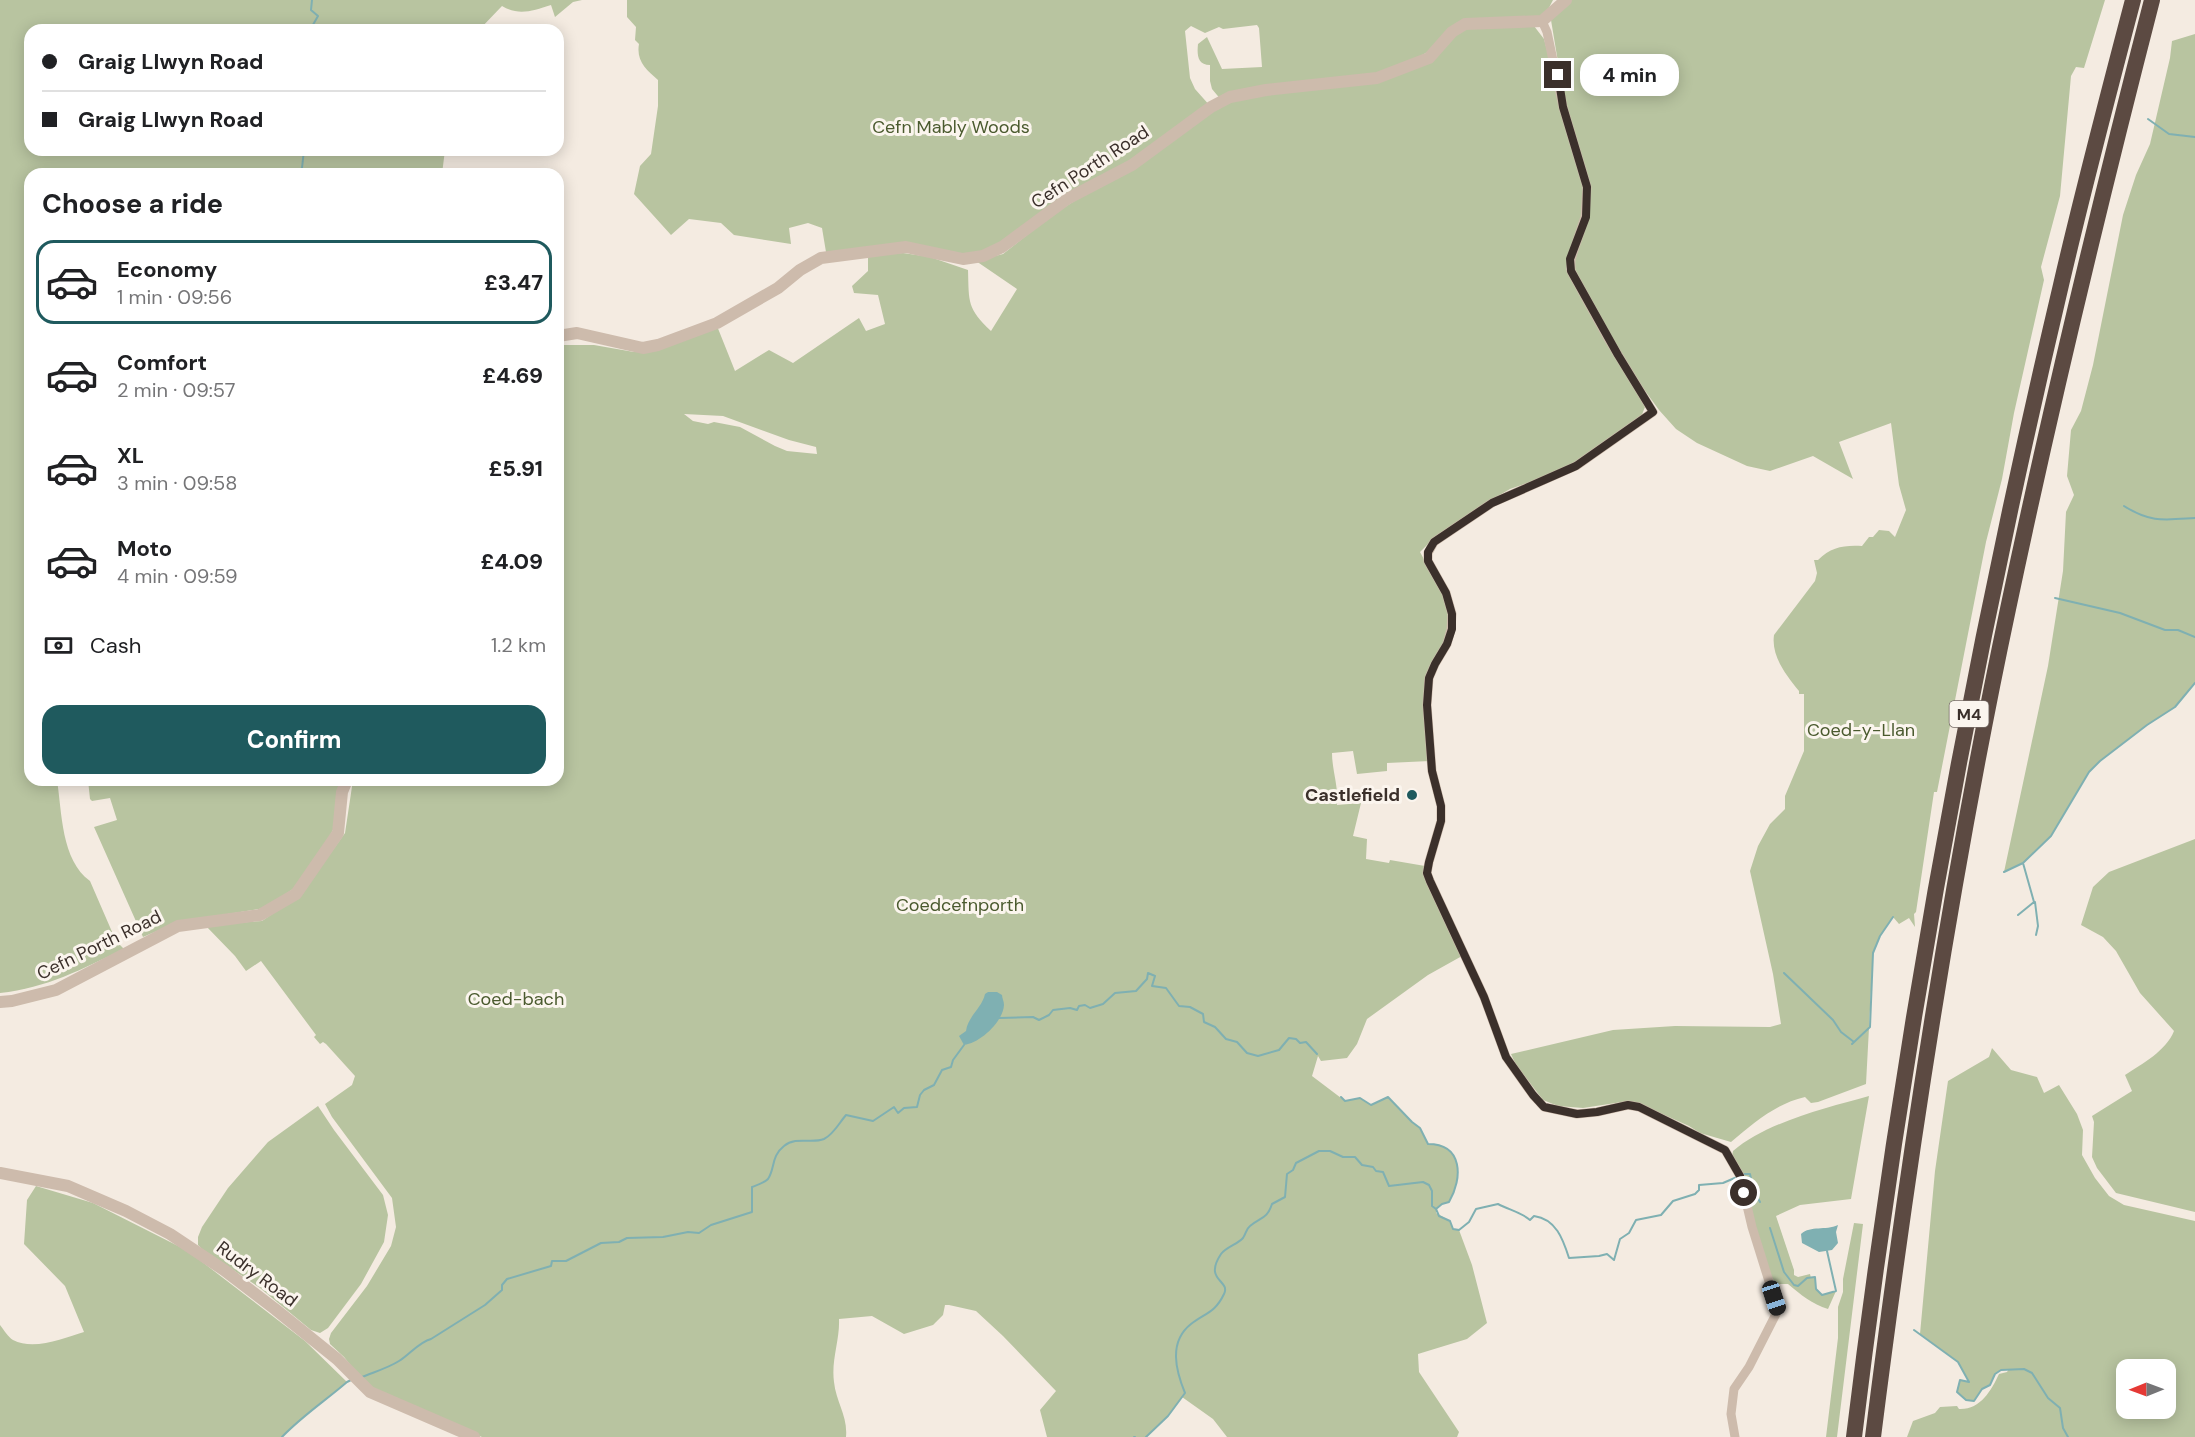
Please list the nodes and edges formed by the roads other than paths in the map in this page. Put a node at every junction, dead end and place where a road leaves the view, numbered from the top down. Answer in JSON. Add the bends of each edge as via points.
{"nodes":[{"id":1,"x":1566,"y":0,"type":"edge"},
{"id":2,"x":2133,"y":0,"type":"edge"},
{"id":3,"x":2152,"y":0,"type":"edge"},
{"id":4,"x":1542,"y":21,"type":"junction"},
{"id":5,"x":564,"y":335,"type":"edge"},
{"id":6,"x":344,"y":786,"type":"edge"},
{"id":7,"x":0,"y":1002,"type":"edge"},
{"id":8,"x":0,"y":1173,"type":"edge"},
{"id":9,"x":474,"y":1437,"type":"edge"},
{"id":10,"x":1735,"y":1437,"type":"edge"},
{"id":11,"x":1854,"y":1437,"type":"edge"},
{"id":12,"x":1873,"y":1437,"type":"edge"}],
"edges":[{"from":1,"to":4,"type":"street"},
{"from":2,"to":11,"type":"highway","number":"M4","via":[[2061,285],[1967,724],[1910,1039]]},
{"from":3,"to":12,"type":"highway","number":"M4","via":[[2076,304],[2005,623],[1907,1182]]},
{"from":4,"to":5,"type":"street","name":"Cefn Porth Road","via":[[1465,24],[1452,32],[1429,58],[1377,78],[1230,97],[1214,104],[1132,165],[1067,199],[1002,247],[983,256],[963,259],[906,247],[821,258],[717,323],[658,345],[643,348],[577,333]]},
{"from":4,"to":10,"type":"street","via":[[1587,187],[1586,217],[1570,259],[1571,271],[1653,412],[1576,466],[1492,503],[1434,542],[1428,552],[1428,561],[1446,593],[1452,629],[1428,687],[1432,771],[1441,821],[1427,873],[1484,997],[1506,1057],[1544,1107],[1577,1114],[1628,1105],[1639,1107],[1725,1150],[1740,1176],[1778,1310],[1734,1389],[1731,1414]]},
{"from":6,"to":7,"type":"street","name":"Cefn Porth Road","via":[[338,833],[296,894],[270,911],[178,926],[56,990]]},
{"from":8,"to":9,"type":"street","name":"Rudry Road","via":[[68,1186],[170,1234],[275,1309],[337,1359],[370,1392]]}]}
